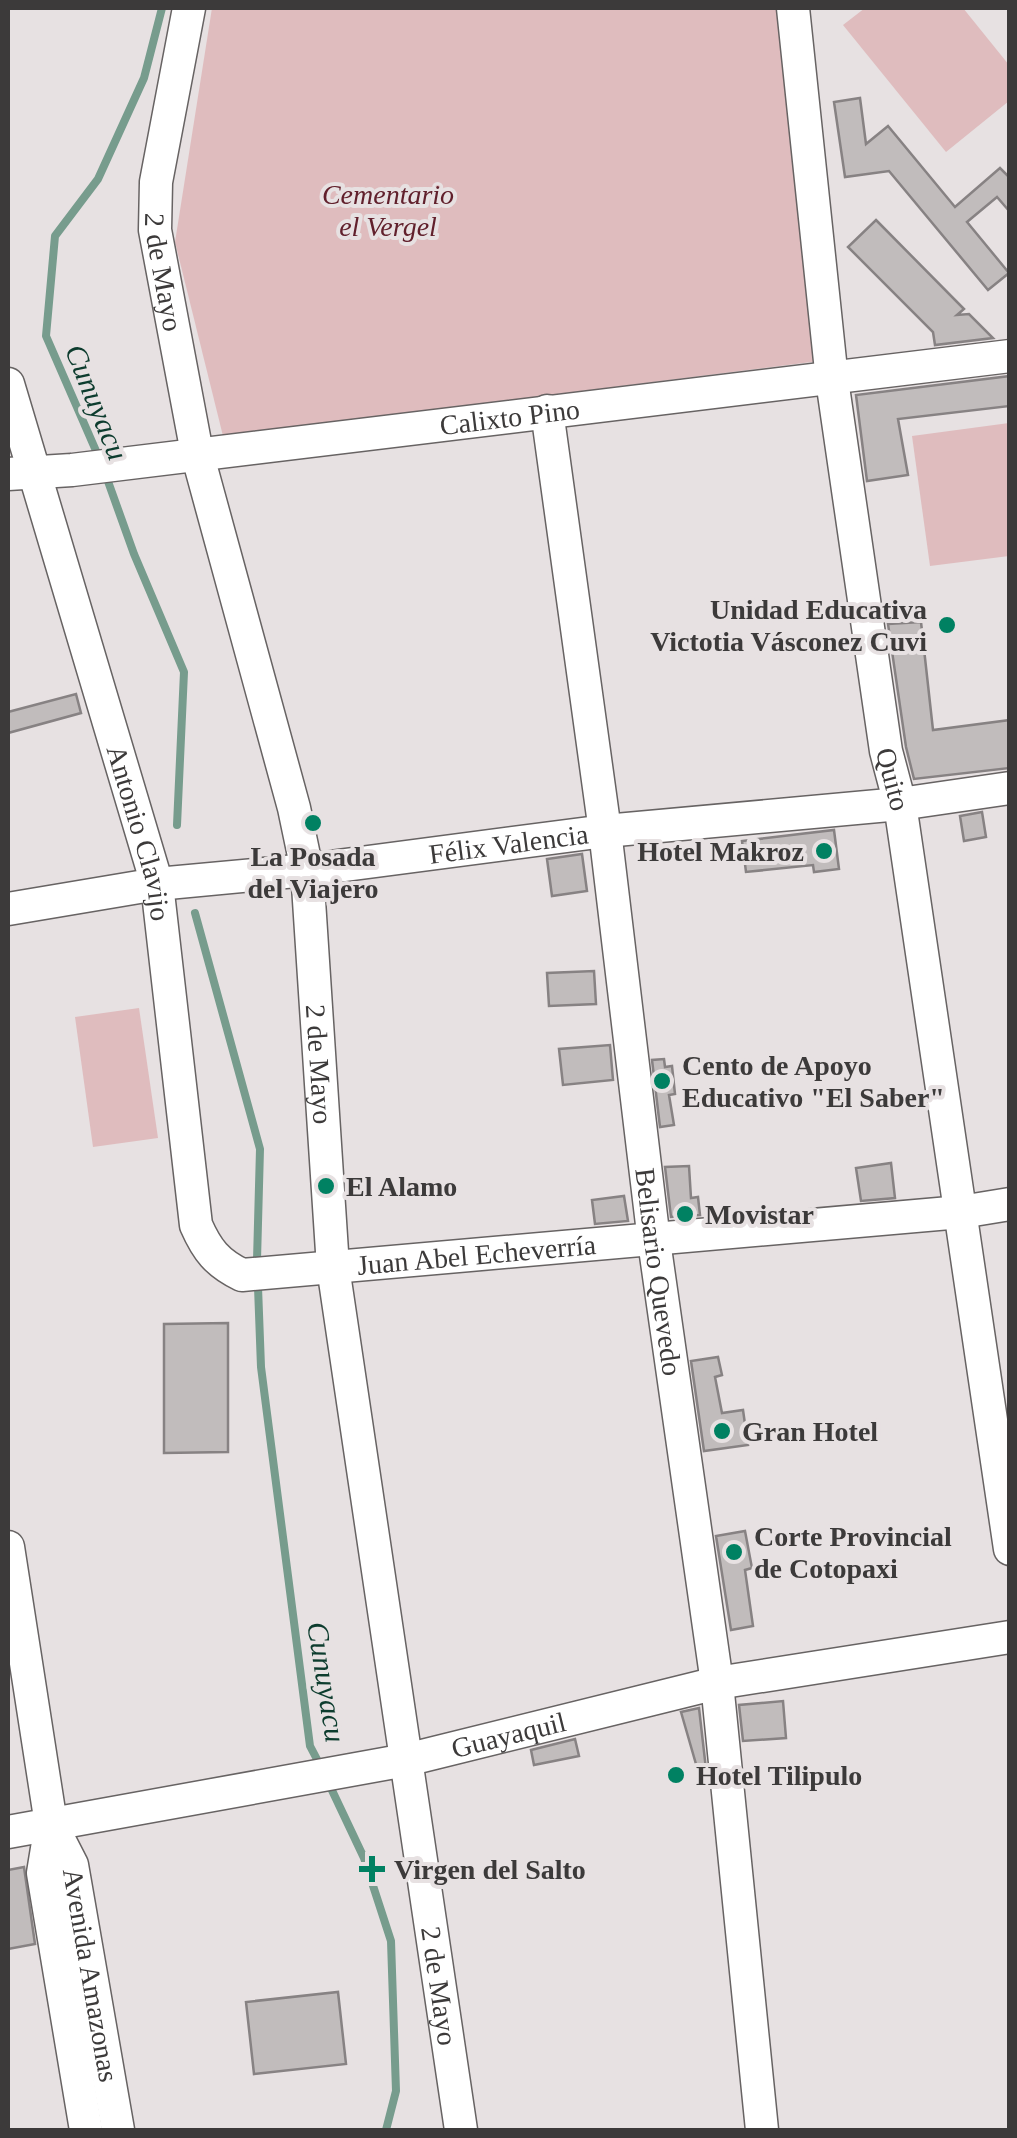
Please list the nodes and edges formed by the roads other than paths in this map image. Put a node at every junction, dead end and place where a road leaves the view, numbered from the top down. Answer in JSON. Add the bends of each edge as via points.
{"nodes":[{"id":1,"x":189,"y":8,"type":"edge"},
{"id":2,"x":793,"y":8,"type":"edge"},
{"id":3,"x":1010,"y":356,"type":"edge"},
{"id":4,"x":832,"y":380,"type":"junction"},
{"id":5,"x":8,"y":384,"type":"edge"},
{"id":6,"x":547,"y":411,"type":"junction"},
{"id":7,"x":197,"y":453,"type":"junction"},
{"id":8,"x":21,"y":473,"type":"edge"},
{"id":9,"x":1010,"y":788,"type":"edge"},
{"id":10,"x":900,"y":804,"type":"junction"},
{"id":11,"x":605,"y":831,"type":"junction"},
{"id":12,"x":307,"y":870,"type":"junction"},
{"id":13,"x":157,"y":884,"type":"junction"},
{"id":14,"x":8,"y":909,"type":"edge"},
{"id":15,"x":1010,"y":1204,"type":"edge"},
{"id":16,"x":961,"y":1212,"type":"junction"},
{"id":17,"x":654,"y":1240,"type":"junction"},
{"id":18,"x":333,"y":1268,"type":"junction"},
{"id":19,"x":242,"y":1275,"type":"joint"},
{"id":20,"x":8,"y":1547,"type":"edge"},
{"id":21,"x":1010,"y":1549,"type":"edge"},
{"id":22,"x":1010,"y":1637,"type":"edge"},
{"id":23,"x":717,"y":1683,"type":"junction"},
{"id":24,"x":406,"y":1760,"type":"junction"},
{"id":25,"x":51,"y":1824,"type":"junction"},
{"id":26,"x":8,"y":1832,"type":"edge"},
{"id":27,"x":86,"y":2130,"type":"edge"},
{"id":28,"x":118,"y":2130,"type":"edge"},
{"id":29,"x":462,"y":2130,"type":"edge"},
{"id":30,"x":762,"y":2130,"type":"edge"}],
"edges":[{"from":1,"to":7,"type":"street","name":"2 de Mayo","via":[[156,182],[155,230]]},
{"from":2,"to":4,"type":"street","name":"Quito"},
{"from":3,"to":4,"type":"street","name":"Calixto Pino"},
{"from":4,"to":6,"type":"street","name":"Calixto Pino"},
{"from":4,"to":10,"type":"street","name":"Quito","via":[[886,751]]},
{"from":5,"to":8,"type":"street","name":"Antonio Clavijo"},
{"from":6,"to":7,"type":"street","name":"Calixto Pino"},
{"from":6,"to":11,"type":"street","name":"Belisario Quevedo"},
{"from":7,"to":8,"type":"street","name":"Calixto Pino"},
{"from":7,"to":12,"type":"street","name":"2 de Mayo"},
{"from":8,"to":13,"type":"street","name":"Antonio Clavijo"},
{"from":9,"to":10,"type":"street","name":"Félix Valencia"},
{"from":10,"to":11,"type":"street","name":"Félix Valencia"},
{"from":10,"to":16,"type":"street","name":"Quito"},
{"from":11,"to":12,"type":"street","name":"Félix Valencia"},
{"from":11,"to":17,"type":"street","name":"Belisario Quevedo"},
{"from":12,"to":13,"type":"street","name":"Félix Valencia"},
{"from":12,"to":18,"type":"street","name":"2 de Mayo"},
{"from":13,"to":14,"type":"street","name":"Félix Valencia"},
{"from":13,"to":19,"type":"street","name":"Antonio Clavijo","via":[[196,1224],[220,1264]]},
{"from":15,"to":16,"type":"street","name":"Juan Abel Echeverría"},
{"from":16,"to":17,"type":"street","name":"Juan Abel Echeverría"},
{"from":16,"to":21,"type":"street","name":"Quito"},
{"from":17,"to":18,"type":"street","name":"Juan Abel Echeverría"},
{"from":17,"to":23,"type":"street","name":"Belisario Quevedo"},
{"from":18,"to":19,"type":"street","name":"Juan Abel Echeverría"},
{"from":18,"to":24,"type":"street","name":"2 de Mayo"},
{"from":20,"to":25,"type":"street","name":"Avenida Amazonas"},
{"from":22,"to":23,"type":"street","name":"Guayaquil"},
{"from":23,"to":24,"type":"street","name":"Guayaquil"},
{"from":23,"to":30,"type":"street","name":"Belisario Quevedo"},
{"from":24,"to":25,"type":"street","name":"Guayaquil"},
{"from":24,"to":29,"type":"street","name":"2 de Mayo"},
{"from":25,"to":26,"type":"street","name":"Guayaquil"},
{"from":25,"to":27,"type":"street","name":"Avenida Amazonas","via":[[43,1873]]},
{"from":25,"to":28,"type":"street","name":"Avenida Amazonas","via":[[72,1865]]}]}
